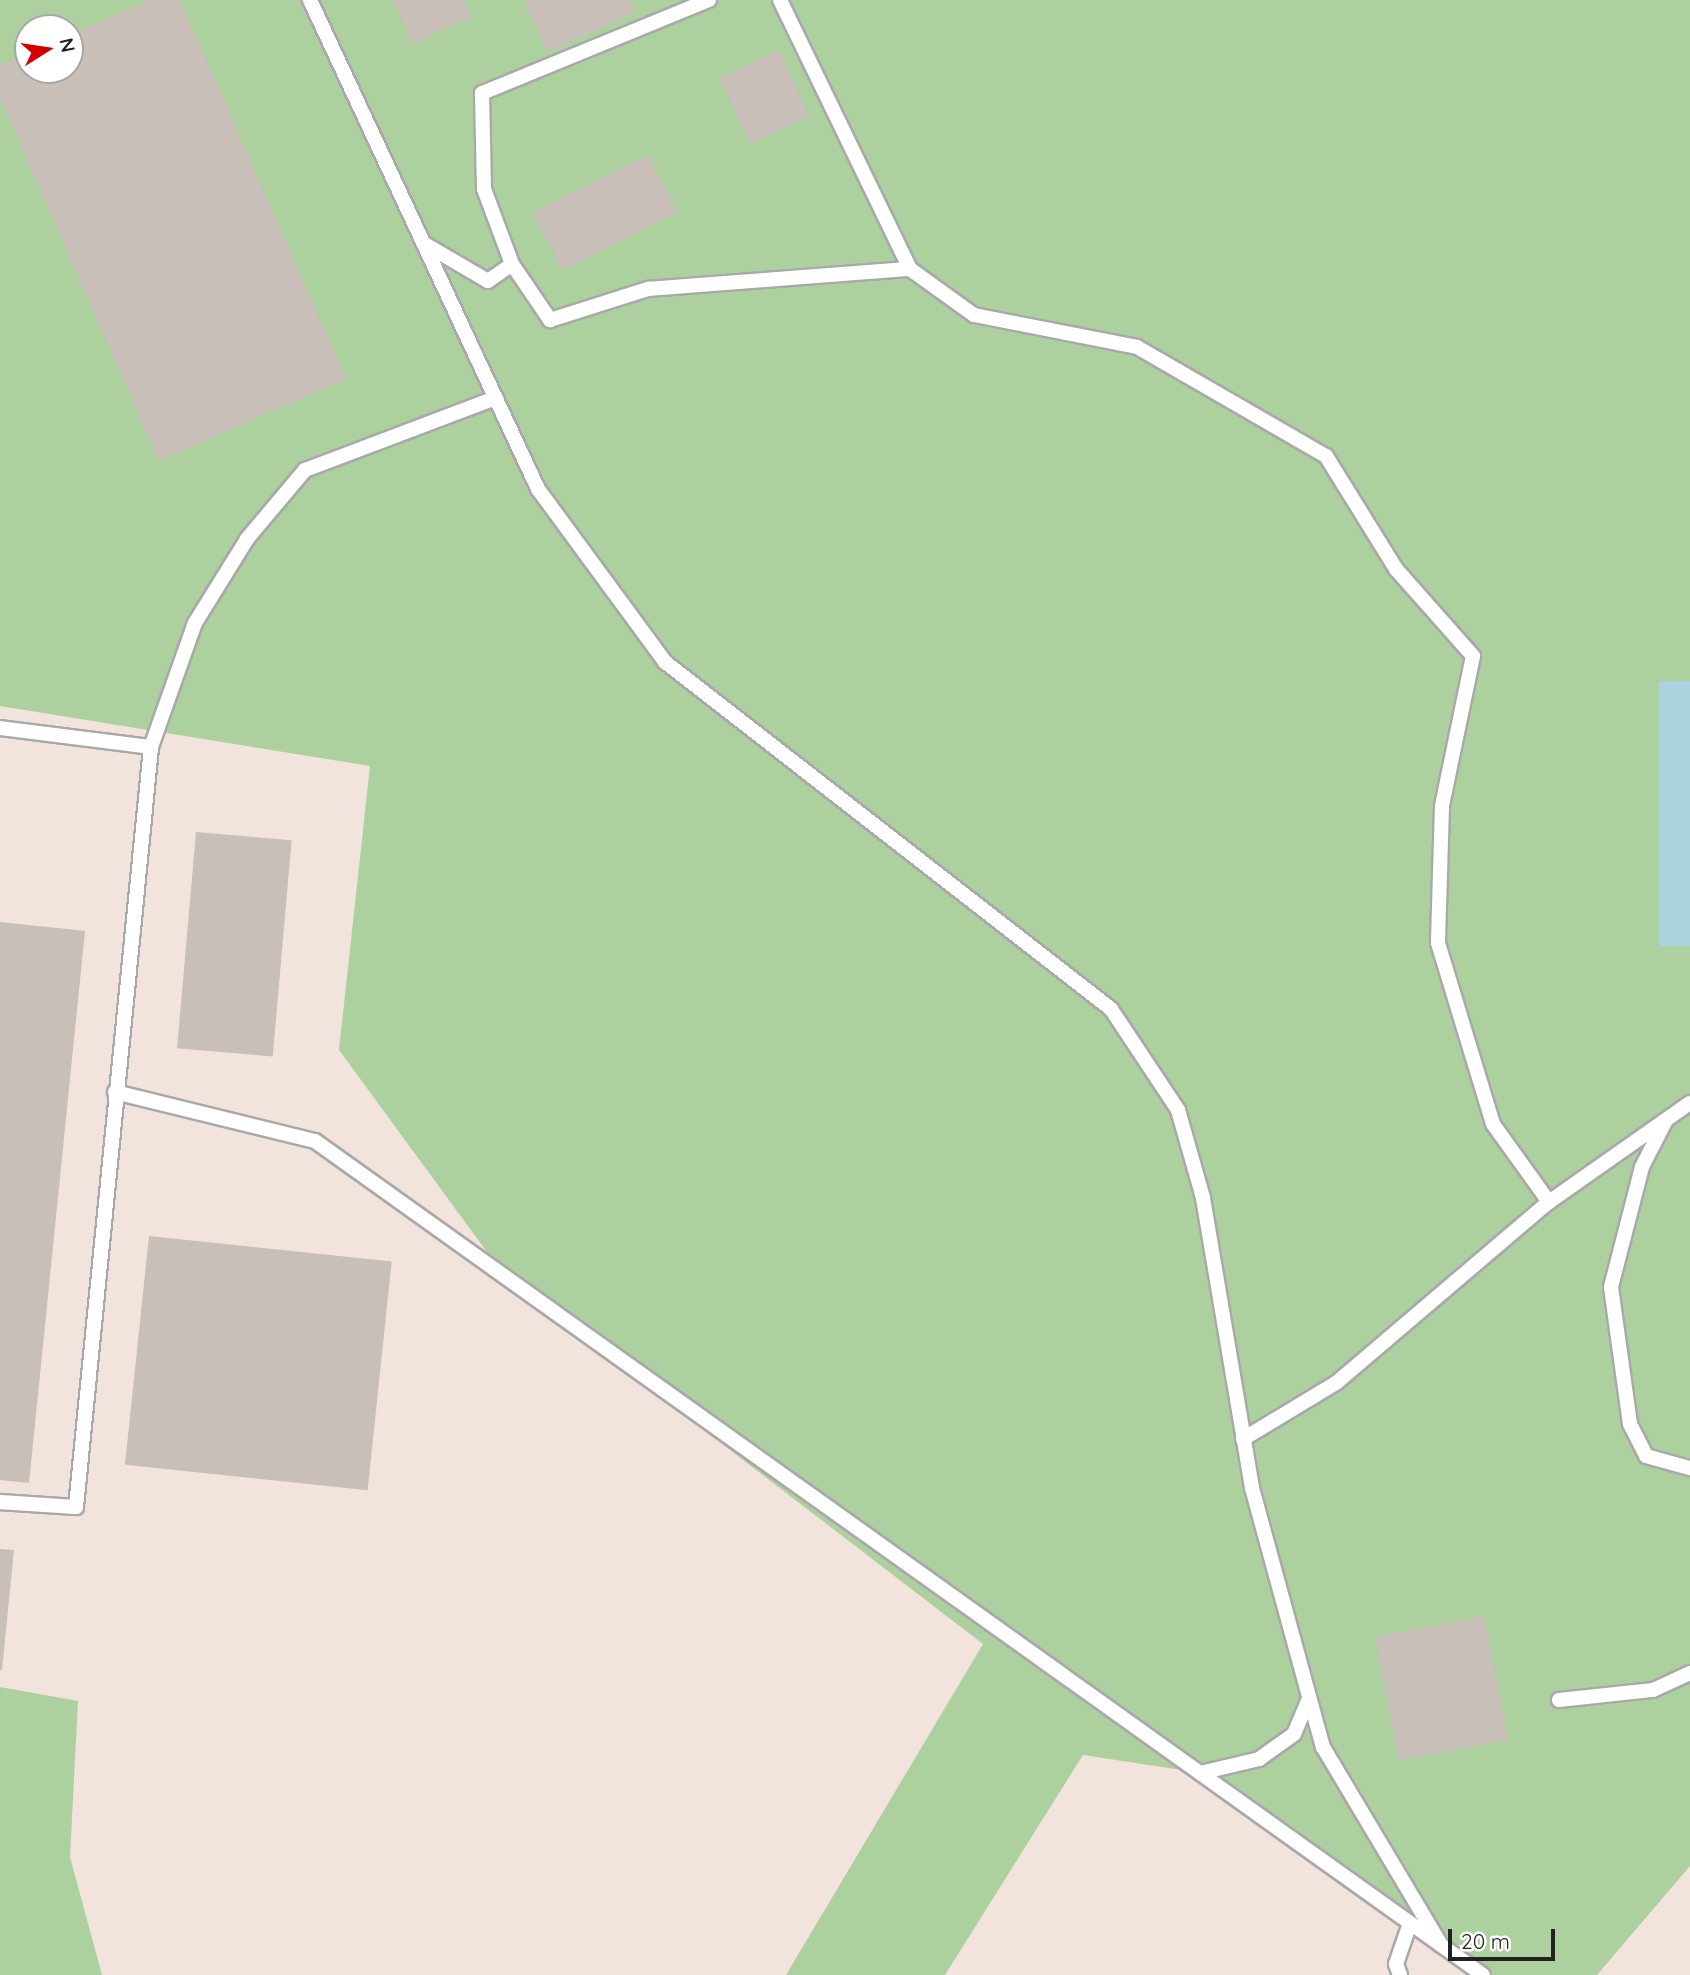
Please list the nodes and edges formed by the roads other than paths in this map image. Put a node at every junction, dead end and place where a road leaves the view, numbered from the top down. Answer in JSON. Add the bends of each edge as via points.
{"nodes":[{"id":1,"x":310,"y":0,"type":"edge"},
{"id":2,"x":709,"y":0,"type":"edge"},
{"id":3,"x":780,"y":0,"type":"edge"},
{"id":4,"x":423,"y":243,"type":"junction"},
{"id":5,"x":512,"y":264,"type":"junction"},
{"id":6,"x":910,"y":269,"type":"junction"},
{"id":7,"x":496,"y":398,"type":"junction"},
{"id":8,"x":0,"y":728,"type":"edge"},
{"id":9,"x":151,"y":747,"type":"junction"},
{"id":10,"x":116,"y":1092,"type":"junction"},
{"id":11,"x":1690,"y":1103,"type":"edge"},
{"id":12,"x":1669,"y":1115,"type":"junction"},
{"id":13,"x":1549,"y":1202,"type":"junction"},
{"id":14,"x":1243,"y":1439,"type":"junction"},
{"id":15,"x":1690,"y":1468,"type":"edge"},
{"id":16,"x":0,"y":1502,"type":"edge"},
{"id":17,"x":1690,"y":1673,"type":"edge"},
{"id":18,"x":1309,"y":1699,"type":"junction"},
{"id":19,"x":1559,"y":1700,"type":"dead end"},
{"id":20,"x":1200,"y":1773,"type":"junction"},
{"id":21,"x":1410,"y":1923,"type":"junction"},
{"id":22,"x":1441,"y":1945,"type":"junction"},
{"id":23,"x":1400,"y":1975,"type":"edge"},
{"id":24,"x":1483,"y":1975,"type":"edge"}],
"edges":[{"from":1,"to":4,"type":"lane"},
{"from":2,"to":5,"type":"lane","via":[[482,93],[484,189]]},
{"from":3,"to":6,"type":"lane"},
{"from":4,"to":5,"type":"lane","via":[[488,281]]},
{"from":4,"to":7,"type":"lane"},
{"from":5,"to":6,"type":"lane","via":[[550,320],[648,289]]},
{"from":6,"to":13,"type":"lane","via":[[974,315],[1137,347],[1326,456],[1396,569],[1473,656],[1441,806],[1438,943],[1493,1124]]},
{"from":7,"to":9,"type":"lane","via":[[305,470],[247,540],[195,623]]},
{"from":7,"to":14,"type":"lane","via":[[538,489],[665,662],[1111,1009],[1178,1110],[1203,1198]]},
{"from":8,"to":9,"type":"lane"},
{"from":9,"to":10,"type":"lane"},
{"from":10,"to":16,"type":"lane","via":[[76,1507]]},
{"from":10,"to":20,"type":"lane","via":[[315,1141]]},
{"from":11,"to":12,"type":"lane"},
{"from":12,"to":13,"type":"lane"},
{"from":12,"to":15,"type":"lane","via":[[1642,1167],[1611,1287],[1630,1424],[1646,1456]]},
{"from":13,"to":14,"type":"lane","via":[[1335,1383]]},
{"from":14,"to":18,"type":"lane"},
{"from":17,"to":19,"type":"lane","via":[[1653,1689]]},
{"from":18,"to":20,"type":"lane","via":[[1294,1734],[1259,1759]]},
{"from":18,"to":22,"type":"lane","via":[[1323,1747]]},
{"from":20,"to":21,"type":"lane"},
{"from":21,"to":22,"type":"lane"},
{"from":21,"to":23,"type":"lane","via":[[1396,1964]]},
{"from":22,"to":24,"type":"lane"}]}
